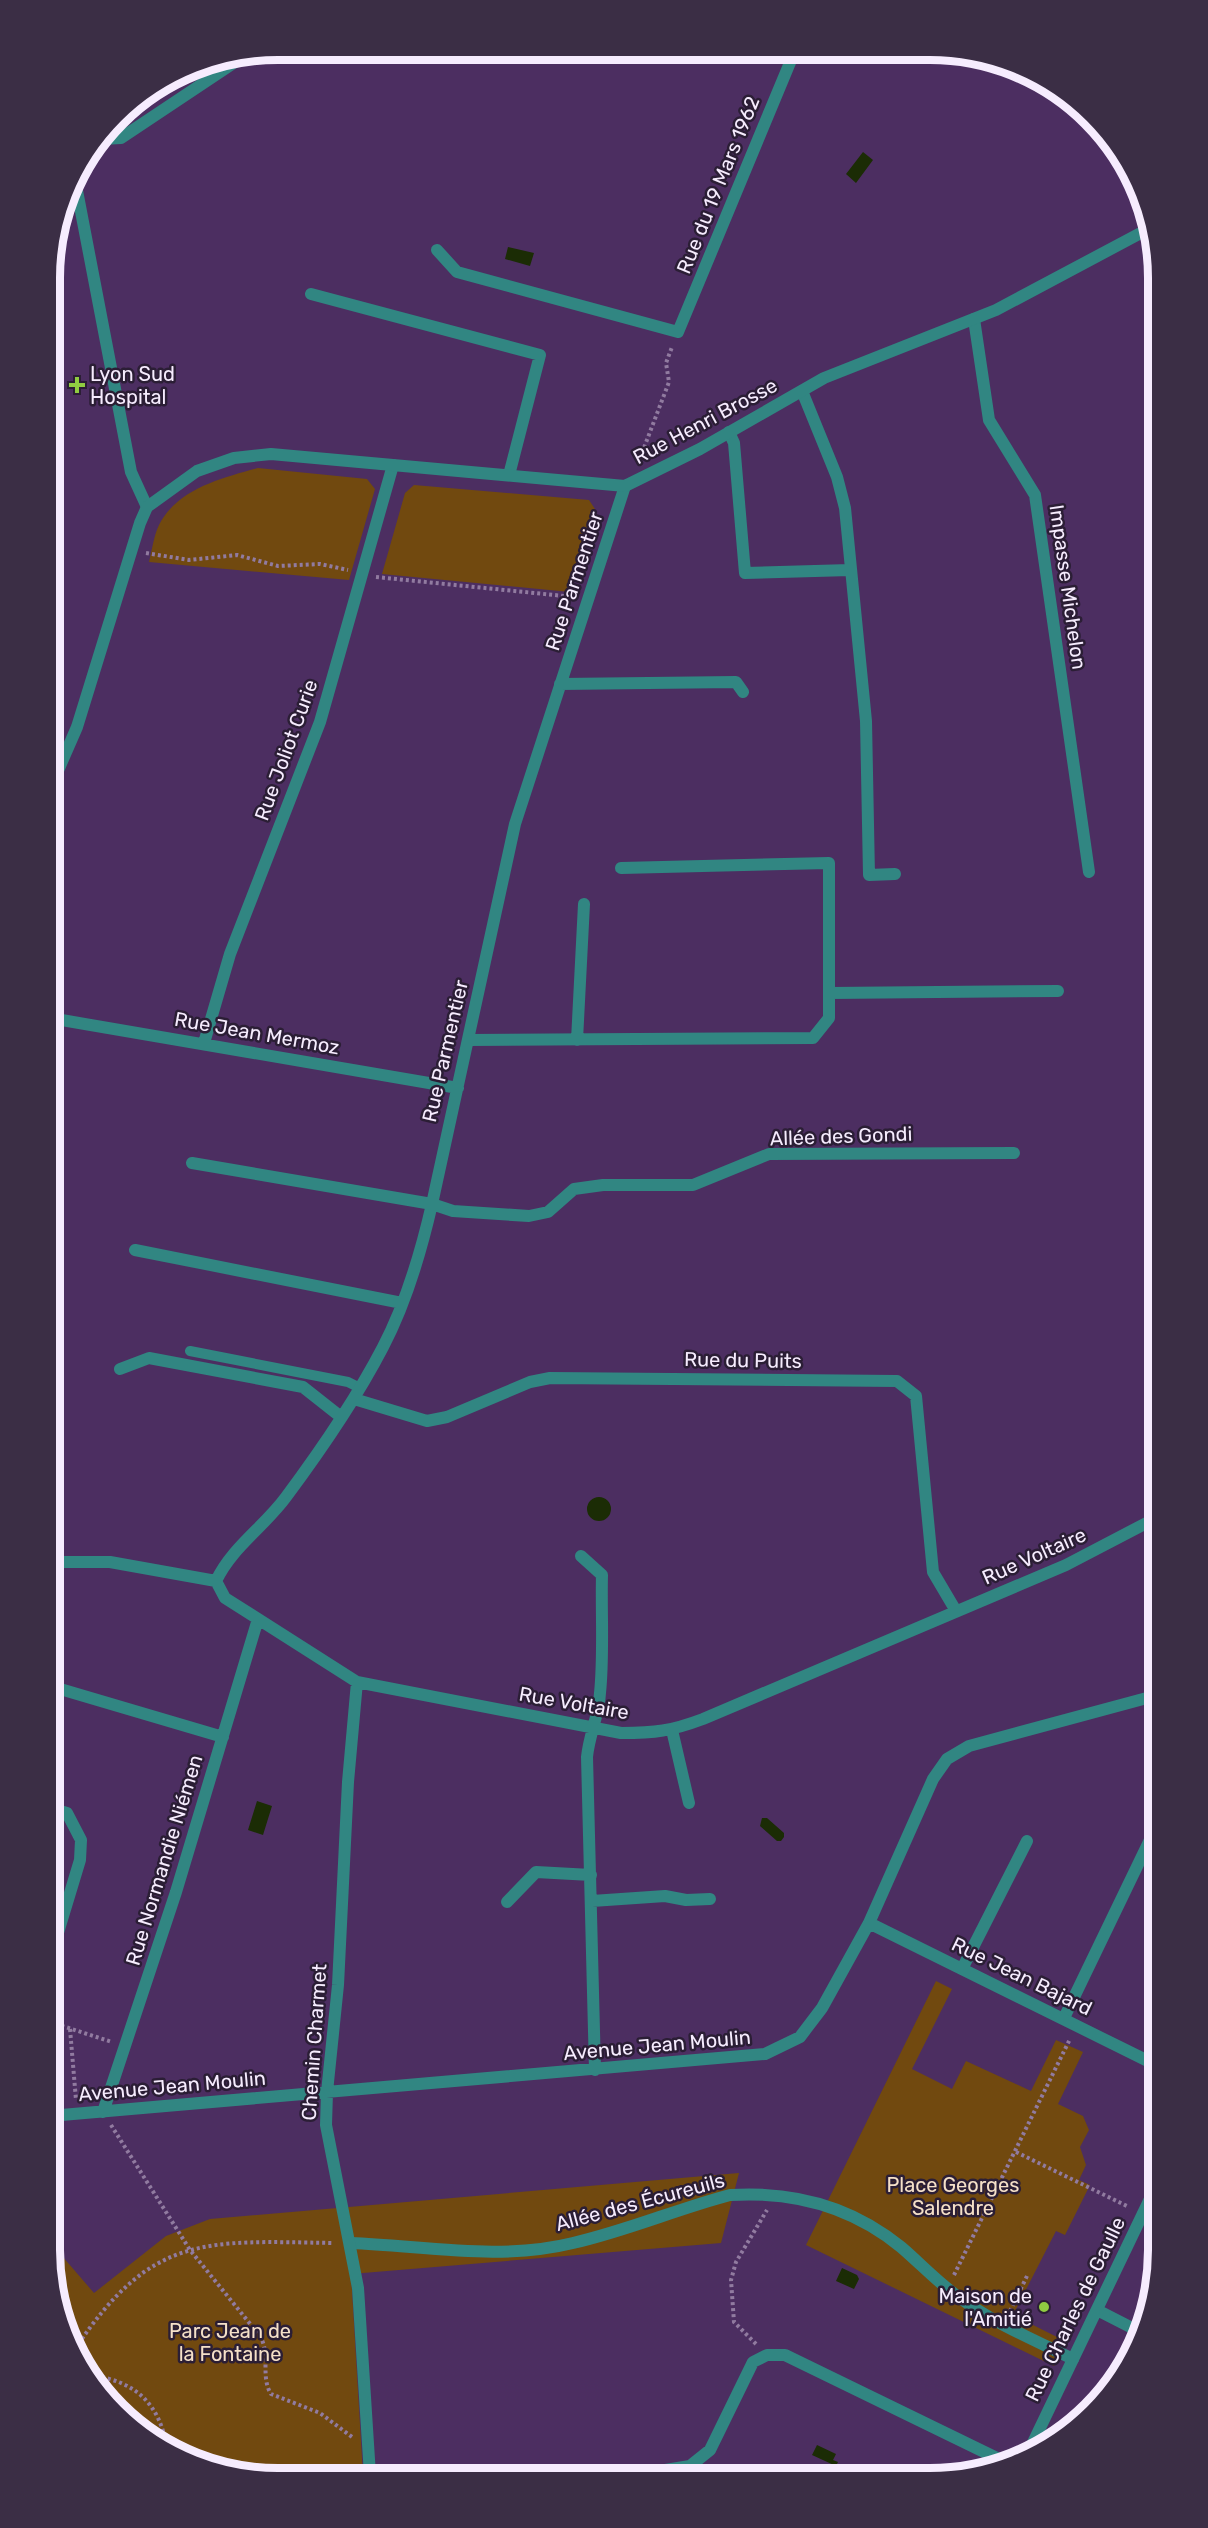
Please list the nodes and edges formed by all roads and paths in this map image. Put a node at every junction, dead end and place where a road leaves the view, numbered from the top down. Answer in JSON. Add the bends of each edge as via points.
{"nodes":[{"id":1,"x":791,"y":60,"type":"edge"},
{"id":2,"x":231,"y":65,"type":"edge"},
{"id":3,"x":110,"y":139,"type":"edge"},
{"id":4,"x":77,"y":193,"type":"edge"},
{"id":5,"x":1143,"y":231,"type":"edge"},
{"id":6,"x":437,"y":250,"type":"dead end"},
{"id":7,"x":311,"y":294,"type":"dead end"},
{"id":8,"x":974,"y":319,"type":"junction"},
{"id":9,"x":678,"y":332,"type":"junction"},
{"id":10,"x":802,"y":391,"type":"junction"},
{"id":11,"x":729,"y":432,"type":"junction"},
{"id":12,"x":642,"y":453,"type":"dead end"},
{"id":13,"x":393,"y":465,"type":"junction"},
{"id":14,"x":509,"y":475,"type":"junction"},
{"id":15,"x":626,"y":486,"type":"junction"},
{"id":16,"x":147,"y":507,"type":"junction"},
{"id":17,"x":850,"y":570,"type":"junction"},
{"id":18,"x":560,"y":684,"type":"junction"},
{"id":19,"x":743,"y":692,"type":"dead end"},
{"id":20,"x":60,"y":766,"type":"edge"},
{"id":21,"x":621,"y":868,"type":"dead end"},
{"id":22,"x":1089,"y":872,"type":"dead end"},
{"id":23,"x":895,"y":874,"type":"dead end"},
{"id":24,"x":584,"y":904,"type":"dead end"},
{"id":25,"x":1058,"y":991,"type":"dead end"},
{"id":26,"x":830,"y":993,"type":"junction"},
{"id":27,"x":60,"y":1020,"type":"edge"},
{"id":28,"x":468,"y":1040,"type":"junction"},
{"id":29,"x":577,"y":1040,"type":"junction"},
{"id":30,"x":204,"y":1043,"type":"junction"},
{"id":31,"x":458,"y":1088,"type":"junction"},
{"id":32,"x":1014,"y":1153,"type":"dead end"},
{"id":33,"x":192,"y":1163,"type":"dead end"},
{"id":34,"x":432,"y":1204,"type":"junction"},
{"id":35,"x":135,"y":1250,"type":"dead end"},
{"id":36,"x":402,"y":1303,"type":"junction"},
{"id":37,"x":190,"y":1351,"type":"dead end"},
{"id":38,"x":120,"y":1370,"type":"dead end"},
{"id":39,"x":357,"y":1393,"type":"junction"},
{"id":40,"x":341,"y":1417,"type":"junction"},
{"id":41,"x":1148,"y":1522,"type":"edge"},
{"id":42,"x":581,"y":1556,"type":"dead end"},
{"id":43,"x":60,"y":1562,"type":"edge"},
{"id":44,"x":216,"y":1581,"type":"junction"},
{"id":45,"x":956,"y":1611,"type":"junction"},
{"id":46,"x":258,"y":1619,"type":"junction"},
{"id":47,"x":357,"y":1682,"type":"junction"},
{"id":48,"x":60,"y":1689,"type":"edge"},
{"id":49,"x":1148,"y":1698,"type":"edge"},
{"id":50,"x":594,"y":1728,"type":"junction"},
{"id":51,"x":672,"y":1731,"type":"junction"},
{"id":52,"x":223,"y":1737,"type":"junction"},
{"id":53,"x":688,"y":1803,"type":"dead end"},
{"id":54,"x":60,"y":1811,"type":"edge"},
{"id":55,"x":1028,"y":1841,"type":"dead end"},
{"id":56,"x":1148,"y":1843,"type":"edge"},
{"id":57,"x":591,"y":1875,"type":"junction"},
{"id":58,"x":710,"y":1899,"type":"dead end"},
{"id":59,"x":592,"y":1901,"type":"junction"},
{"id":60,"x":507,"y":1902,"type":"dead end"},
{"id":61,"x":869,"y":1923,"type":"junction"},
{"id":62,"x":60,"y":1926,"type":"edge"},
{"id":63,"x":962,"y":1969,"type":"junction"},
{"id":64,"x":1064,"y":2018,"type":"junction"},
{"id":65,"x":1076,"y":2025,"type":"junction"},
{"id":66,"x":60,"y":2026,"type":"edge"},
{"id":67,"x":70,"y":2029,"type":"junction"},
{"id":68,"x":125,"y":2046,"type":"junction"},
{"id":69,"x":1148,"y":2061,"type":"edge"},
{"id":70,"x":595,"y":2070,"type":"junction"},
{"id":71,"x":327,"y":2092,"type":"junction"},
{"id":72,"x":104,"y":2112,"type":"junction"},
{"id":73,"x":77,"y":2114,"type":"junction"},
{"id":74,"x":60,"y":2115,"type":"edge"},
{"id":75,"x":1016,"y":2152,"type":"junction"},
{"id":76,"x":777,"y":2194,"type":"junction"},
{"id":77,"x":1148,"y":2203,"type":"edge"},
{"id":78,"x":1143,"y":2214,"type":"junction"},
{"id":79,"x":351,"y":2243,"type":"junction"},
{"id":80,"x":190,"y":2250,"type":"junction"},
{"id":81,"x":1027,"y":2276,"type":"dead end"},
{"id":82,"x":947,"y":2289,"type":"junction"},
{"id":83,"x":1097,"y":2310,"type":"junction"},
{"id":84,"x":1004,"y":2325,"type":"junction"},
{"id":85,"x":1133,"y":2328,"type":"edge"},
{"id":86,"x":80,"y":2342,"type":"edge"},
{"id":87,"x":767,"y":2355,"type":"junction"},
{"id":88,"x":1073,"y":2360,"type":"junction"},
{"id":89,"x":102,"y":2379,"type":"edge"},
{"id":90,"x":163,"y":2435,"type":"edge"},
{"id":91,"x":1033,"y":2442,"type":"edge"},
{"id":92,"x":368,"y":2451,"type":"junction"},
{"id":93,"x":996,"y":2458,"type":"edge"},
{"id":94,"x":369,"y":2468,"type":"edge"},
{"id":95,"x":678,"y":2468,"type":"edge"}],
"edges":[{"from":1,"to":9,"type":"street","name":"Rue du 19 Mars 1962"},
{"from":2,"to":3,"type":"street","via":[[122,138]]},
{"from":4,"to":16,"type":"street","via":[[131,472]]},
{"from":5,"to":8,"type":"street","name":"Rue Henri Brosse"},
{"from":6,"to":9,"type":"street","via":[[457,272]]},
{"from":7,"to":14,"type":"street","via":[[540,355]]},
{"from":8,"to":10,"type":"street","name":"Rue Henri Brosse","via":[[824,378]]},
{"from":8,"to":22,"type":"street","name":"Impasse Michelon","via":[[989,420],[1035,495]]},
{"from":9,"to":12,"type":"path","via":[[666,363],[669,382]]},
{"from":10,"to":11,"type":"street","name":"Rue Henri Brosse"},
{"from":10,"to":17,"type":"street","via":[[837,477]]},
{"from":11,"to":15,"type":"street","name":"Rue Henri Brosse"},
{"from":11,"to":17,"type":"street","via":[[734,443],[745,573]]},
{"from":13,"to":14,"type":"street","name":"Rue Henri Brosse"},
{"from":13,"to":16,"type":"street","name":"Rue Henri Brosse","via":[[271,454],[234,458],[196,471]]},
{"from":13,"to":30,"type":"street","name":"Rue Joliot Curie","via":[[320,722],[230,954]]},
{"from":14,"to":15,"type":"street","name":"Rue Henri Brosse"},
{"from":15,"to":18,"type":"street","name":"Rue Parmentier"},
{"from":16,"to":20,"type":"street","via":[[77,727]]},
{"from":17,"to":23,"type":"street","via":[[866,721],[869,875]]},
{"from":18,"to":19,"type":"street","via":[[736,682]]},
{"from":18,"to":28,"type":"street","name":"Rue Parmentier","via":[[515,824]]},
{"from":21,"to":26,"type":"street","via":[[829,863]]},
{"from":24,"to":29,"type":"street"},
{"from":25,"to":26,"type":"street"},
{"from":26,"to":29,"type":"street","via":[[829,1018],[813,1038]]},
{"from":27,"to":30,"type":"street","name":"Rue Jean Mermoz"},
{"from":28,"to":29,"type":"street"},
{"from":28,"to":31,"type":"street","name":"Rue Parmentier"},
{"from":30,"to":31,"type":"street","name":"Rue Jean Mermoz"},
{"from":31,"to":34,"type":"street","name":"Rue Parmentier"},
{"from":32,"to":34,"type":"street","name":"Allée des Gondi","via":[[769,1154],[693,1185],[603,1185],[574,1189],[548,1212],[529,1216],[453,1211]]},
{"from":33,"to":34,"type":"street","name":"Allée des Gondi"},
{"from":34,"to":36,"type":"street","name":"Rue Parmentier"},
{"from":35,"to":36,"type":"street"},
{"from":36,"to":39,"type":"street","name":"Rue Parmentier","via":[[384,1346]]},
{"from":37,"to":39,"type":"lane","via":[[348,1382]]},
{"from":38,"to":40,"type":"street","via":[[149,1358],[303,1387]]},
{"from":39,"to":40,"type":"street","name":"Rue Parmentier"},
{"from":39,"to":45,"type":"street","name":"Rue du Puits","via":[[427,1421],[550,1378],[897,1382],[916,1396],[933,1572]]},
{"from":40,"to":44,"type":"street","name":"Rue Parmentier","via":[[285,1500],[224,1563]]},
{"from":41,"to":45,"type":"street","name":"Rue Voltaire","via":[[1066,1565]]},
{"from":42,"to":50,"type":"street","via":[[602,1575],[600,1694]]},
{"from":43,"to":44,"type":"street","via":[[110,1562]]},
{"from":44,"to":46,"type":"street","name":"Rue Voltaire","via":[[225,1598]]},
{"from":45,"to":51,"type":"street","name":"Rue Voltaire"},
{"from":46,"to":47,"type":"street","name":"Rue Voltaire"},
{"from":46,"to":52,"type":"street","name":"Rue Normandie Niémen"},
{"from":47,"to":50,"type":"street","name":"Rue Voltaire"},
{"from":47,"to":71,"type":"street","name":"Chemin Charmet","via":[[338,1985]]},
{"from":48,"to":52,"type":"street"},
{"from":49,"to":61,"type":"street","name":"Avenue Jean Moulin","via":[[969,1746],[947,1759],[933,1779]]},
{"from":50,"to":51,"type":"street","name":"Rue Voltaire","via":[[621,1733]]},
{"from":50,"to":57,"type":"street","via":[[587,1757]]},
{"from":51,"to":53,"type":"street"},
{"from":52,"to":68,"type":"street","name":"Rue Normandie Niémen"},
{"from":54,"to":62,"type":"street","via":[[67,1813],[81,1840],[80,1860]]},
{"from":55,"to":63,"type":"street"},
{"from":56,"to":64,"type":"street"},
{"from":57,"to":59,"type":"street"},
{"from":57,"to":60,"type":"street","via":[[536,1872]]},
{"from":58,"to":59,"type":"street","via":[[665,1896]]},
{"from":59,"to":70,"type":"street"},
{"from":61,"to":63,"type":"street","name":"Rue Jean Bajard"},
{"from":61,"to":70,"type":"street","name":"Avenue Jean Moulin","via":[[822,2008],[800,2037],[765,2054]]},
{"from":63,"to":64,"type":"street","name":"Rue Jean Bajard"},
{"from":64,"to":65,"type":"street","name":"Rue Jean Bajard"},
{"from":65,"to":69,"type":"street","name":"Rue Jean Bajard"},
{"from":65,"to":75,"type":"path"},
{"from":66,"to":67,"type":"path"},
{"from":67,"to":68,"type":"path"},
{"from":67,"to":73,"type":"path"},
{"from":68,"to":72,"type":"street","name":"Rue Normandie Niémen"},
{"from":70,"to":71,"type":"street","name":"Avenue Jean Moulin"},
{"from":71,"to":72,"type":"street","name":"Avenue Jean Moulin"},
{"from":71,"to":79,"type":"street","name":"Chemin Charmet","via":[[327,2133]]},
{"from":72,"to":73,"type":"street","name":"Avenue Jean Moulin"},
{"from":72,"to":80,"type":"path"},
{"from":73,"to":74,"type":"street","name":"Avenue Jean Moulin"},
{"from":75,"to":78,"type":"path"},
{"from":75,"to":82,"type":"path"},
{"from":76,"to":79,"type":"street","name":"Allée des Écureuils","via":[[730,2195],[572,2244],[529,2250],[463,2252]]},
{"from":76,"to":82,"type":"street","name":"Allée des Écureuils","via":[[826,2204],[861,2219],[902,2248]]},
{"from":76,"to":87,"type":"path","via":[[736,2262],[731,2280],[734,2322]]},
{"from":77,"to":78,"type":"street","name":"Rue Charles de Gaulle"},
{"from":78,"to":83,"type":"street","name":"Rue Charles de Gaulle"},
{"from":79,"to":80,"type":"path","via":[[270,2241],[204,2245]]},
{"from":79,"to":92,"type":"street","name":"Chemin Charmet","via":[[358,2288]]},
{"from":80,"to":86,"type":"path","via":[[143,2271],[97,2318]]},
{"from":80,"to":92,"type":"path","via":[[260,2336],[267,2354],[267,2387],[271,2394],[320,2413]]},
{"from":81,"to":84,"type":"path"},
{"from":82,"to":84,"type":"street","name":"Allée des Écureuils"},
{"from":83,"to":85,"type":"street"},
{"from":83,"to":88,"type":"street","name":"Rue Charles de Gaulle"},
{"from":84,"to":88,"type":"street","name":"Allée des Écureuils"},
{"from":87,"to":93,"type":"street","via":[[785,2355]]},
{"from":87,"to":95,"type":"street","via":[[753,2362],[710,2451],[690,2466]]},
{"from":88,"to":91,"type":"street","name":"Rue Charles de Gaulle"},
{"from":89,"to":90,"type":"path","via":[[119,2381],[147,2401],[158,2416]]},
{"from":92,"to":94,"type":"street","name":"Chemin Charmet"}]}
